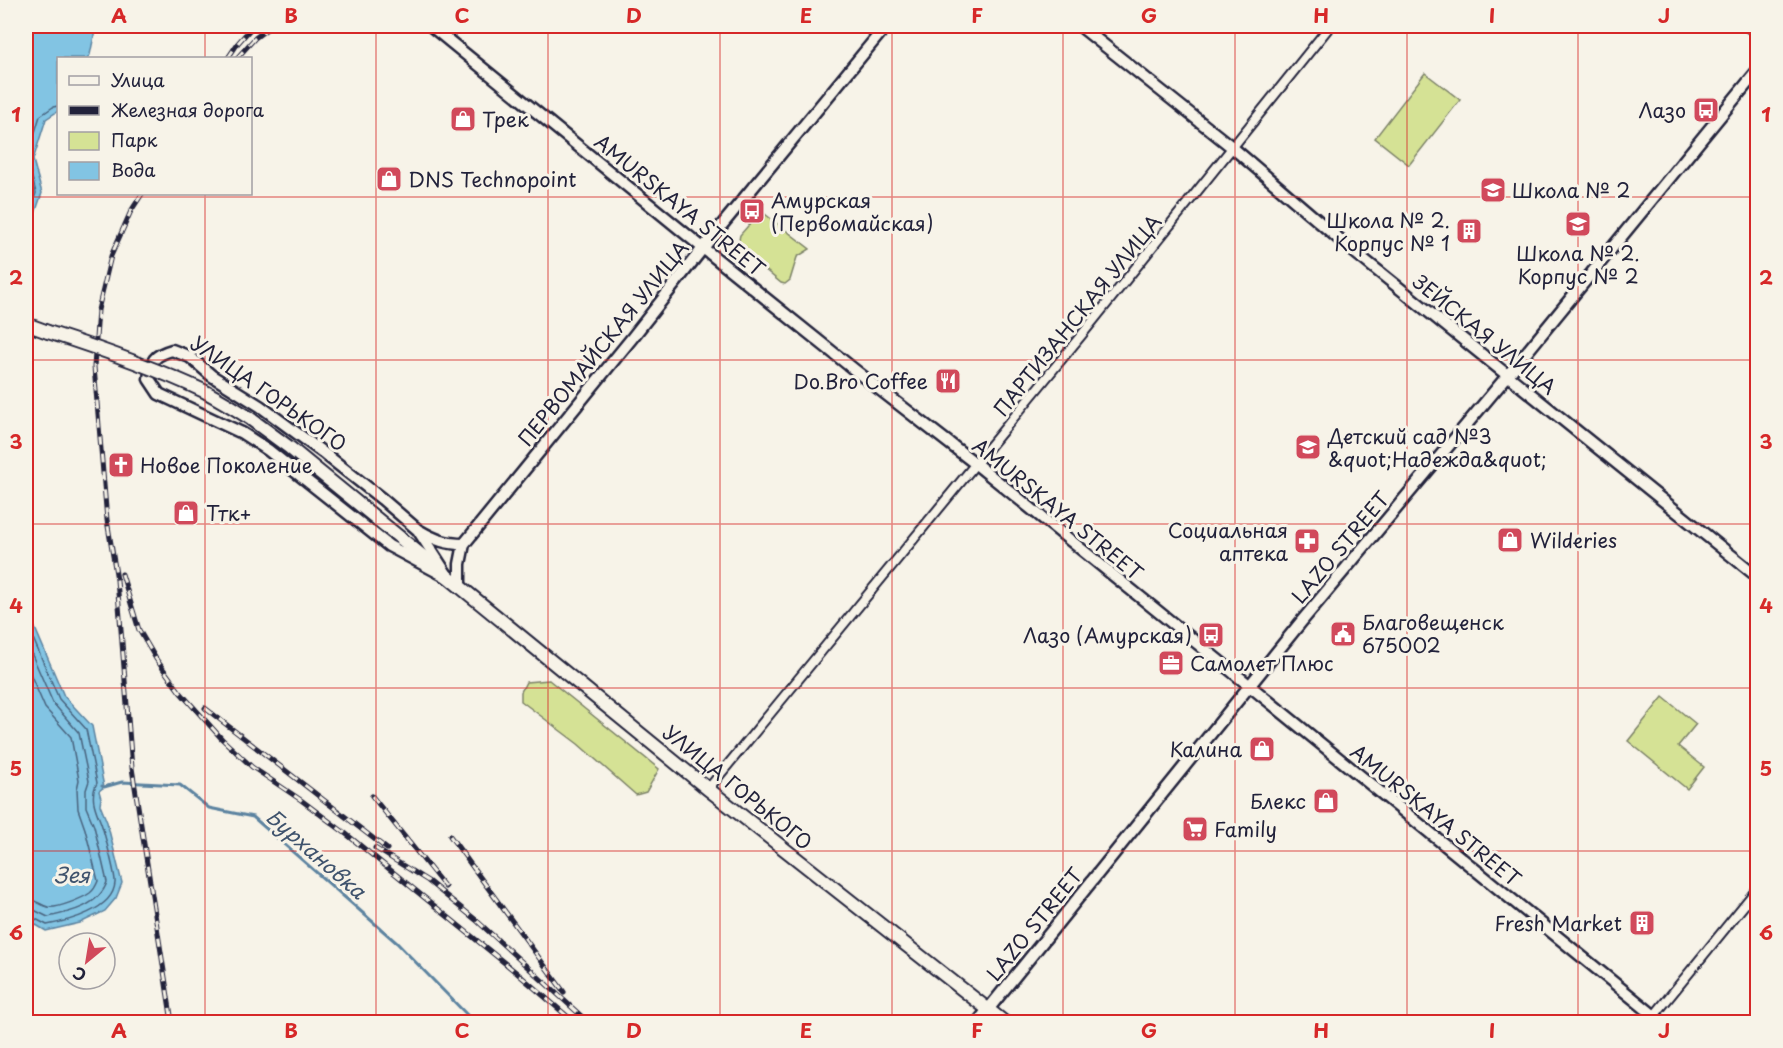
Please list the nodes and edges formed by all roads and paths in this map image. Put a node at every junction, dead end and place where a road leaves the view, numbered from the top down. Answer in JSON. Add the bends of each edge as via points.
{"nodes":[{"id":1,"x":431,"y":26,"type":"edge"},
{"id":2,"x":886,"y":26,"type":"edge"},
{"id":3,"x":1080,"y":26,"type":"edge"},
{"id":4,"x":1330,"y":26,"type":"edge"},
{"id":5,"x":1749,"y":26,"type":"edge"},
{"id":6,"x":1758,"y":32,"type":"edge"},
{"id":7,"x":1758,"y":70,"type":"edge"},
{"id":8,"x":1233,"y":148,"type":"junction"},
{"id":9,"x":703,"y":248,"type":"junction"},
{"id":10,"x":26,"y":324,"type":"edge"},
{"id":11,"x":1508,"y":375,"type":"junction"},
{"id":12,"x":976,"y":465,"type":"junction"},
{"id":13,"x":418,"y":530,"type":"junction"},
{"id":14,"x":464,"y":544,"type":"junction"},
{"id":15,"x":1758,"y":577,"type":"edge"},
{"id":16,"x":449,"y":578,"type":"junction"},
{"id":17,"x":460,"y":586,"type":"junction"},
{"id":18,"x":1250,"y":686,"type":"junction"},
{"id":19,"x":708,"y":789,"type":"junction"},
{"id":20,"x":1758,"y":888,"type":"edge"},
{"id":21,"x":988,"y":1009,"type":"junction"},
{"id":22,"x":1655,"y":1020,"type":"edge"},
{"id":23,"x":978,"y":1023,"type":"edge"},
{"id":24,"x":1004,"y":1023,"type":"edge"}],
"edges":[{"from":1,"to":9,"type":"street","name":"AMURSKAYA STREET"},
{"from":2,"to":9,"type":"street","name":"ПЕРВОМАЙСКАЯ УЛИЦА"},
{"from":3,"to":8,"type":"street","name":"ЗЕЙСКАЯ УЛИЦА"},
{"from":4,"to":8,"type":"street","name":"ПАРТИЗАНСКАЯ УЛИЦА"},
{"from":5,"to":6,"type":"street"},
{"from":7,"to":11,"type":"street","name":"LAZO STREET"},
{"from":8,"to":11,"type":"street","name":"ЗЕЙСКАЯ УЛИЦА"},
{"from":8,"to":12,"type":"street","name":"ПАРТИЗАНСКАЯ УЛИЦА"},
{"from":9,"to":12,"type":"street","name":"AMURSKAYA STREET"},
{"from":9,"to":14,"type":"street","name":"ПЕРВОМАЙСКАЯ УЛИЦА"},
{"from":10,"to":16,"type":"main road","bridge":true,"via":[[166,374],[248,417]]},
{"from":11,"to":15,"type":"street","name":"ЗЕЙСКАЯ УЛИЦА"},
{"from":11,"to":18,"type":"street","name":"LAZO STREET"},
{"from":12,"to":18,"type":"street","name":"AMURSKAYA STREET"},
{"from":12,"to":19,"type":"street","name":"ПАРТИЗАНСКАЯ УЛИЦА"},
{"from":13,"to":14,"type":"street","via":[[437,541]]},
{"from":13,"to":16,"type":"street","name":"УЛИЦА ГОРЬКОГО"},
{"from":13,"to":16,"type":"street","name":"УЛИЦА ГОРЬКОГО","via":[[325,454],[190,357],[172,350],[158,354],[150,366],[149,379],[159,394],[242,433],[389,546]]},
{"from":14,"to":17,"type":"street"},
{"from":16,"to":17,"type":"main road","name":"УЛИЦА ГОРЬКОГО"},
{"from":17,"to":19,"type":"main road","name":"УЛИЦА ГОРЬКОГО"},
{"from":18,"to":21,"type":"street","name":"LAZO STREET"},
{"from":18,"to":22,"type":"street","name":"AMURSKAYA STREET"},
{"from":19,"to":21,"type":"main road","name":"УЛИЦА ГОРЬКОГО"},
{"from":20,"to":22,"type":"street"},
{"from":21,"to":23,"type":"street","name":"LAZO STREET"},
{"from":21,"to":24,"type":"main road","name":"УЛИЦА ГОРЬКОГО"}]}
